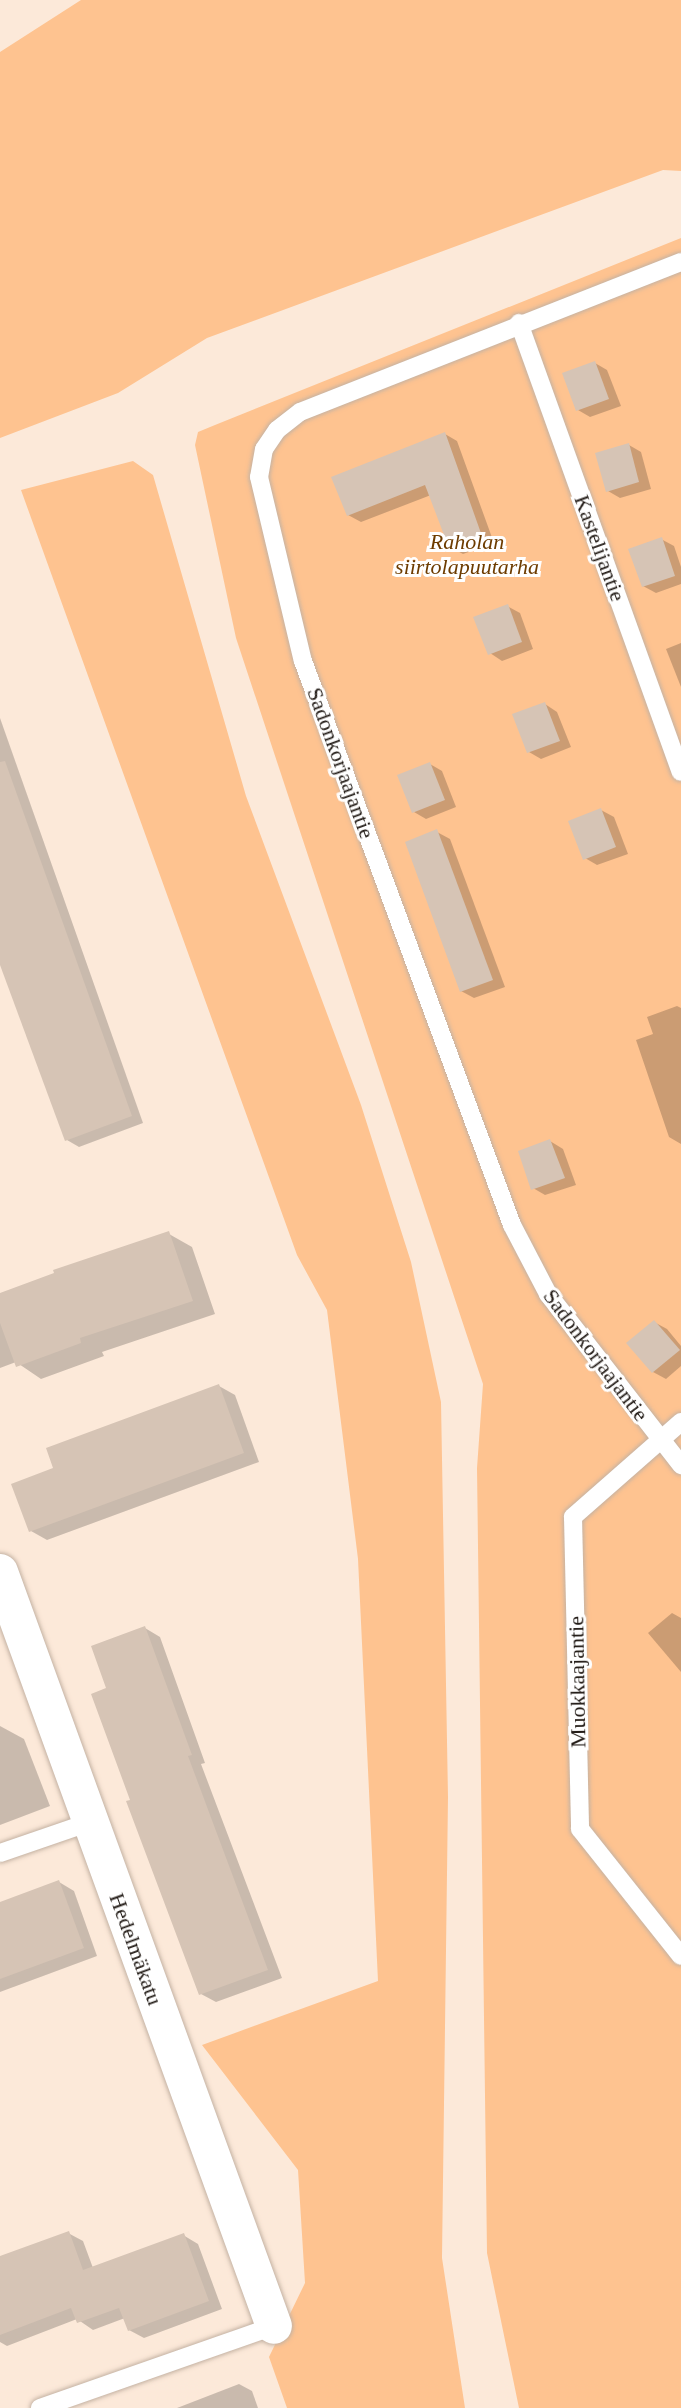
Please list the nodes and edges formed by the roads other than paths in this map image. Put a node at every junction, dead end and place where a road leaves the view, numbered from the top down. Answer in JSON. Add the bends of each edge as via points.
{"nodes":[{"id":1,"x":681,"y":262,"type":"edge"},
{"id":2,"x":519,"y":323,"type":"junction"},
{"id":3,"x":681,"y":772,"type":"edge"},
{"id":4,"x":681,"y":1422,"type":"edge"},
{"id":5,"x":660,"y":1441,"type":"junction"},
{"id":6,"x":681,"y":1465,"type":"edge"},
{"id":7,"x":0,"y":1572,"type":"edge"},
{"id":8,"x":90,"y":1822,"type":"junction"},
{"id":9,"x":0,"y":1853,"type":"edge"},
{"id":10,"x":681,"y":1956,"type":"edge"},
{"id":11,"x":274,"y":2326,"type":"joint"},
{"id":12,"x":40,"y":2408,"type":"edge"}],
"edges":[{"from":1,"to":2,"type":"lane","name":"Sadonkorjaajantie"},
{"from":2,"to":3,"type":"lane","name":"Kastelijantie"},
{"from":2,"to":5,"type":"lane","name":"Sadonkorjaajantie","via":[[300,412],[264,449],[259,477],[303,661],[512,1225],[548,1294]]},
{"from":4,"to":5,"type":"lane","name":"Muokkaajantie"},
{"from":5,"to":6,"type":"lane","name":"Sadonkorjaajantie"},
{"from":5,"to":10,"type":"lane","name":"Muokkaajantie","via":[[573,1517],[580,1829]]},
{"from":7,"to":8,"type":"street","name":"Hedelmäkatu"},
{"from":8,"to":9,"type":"lane"},
{"from":8,"to":11,"type":"street","name":"Hedelmäkatu"},
{"from":11,"to":12,"type":"lane"}]}
